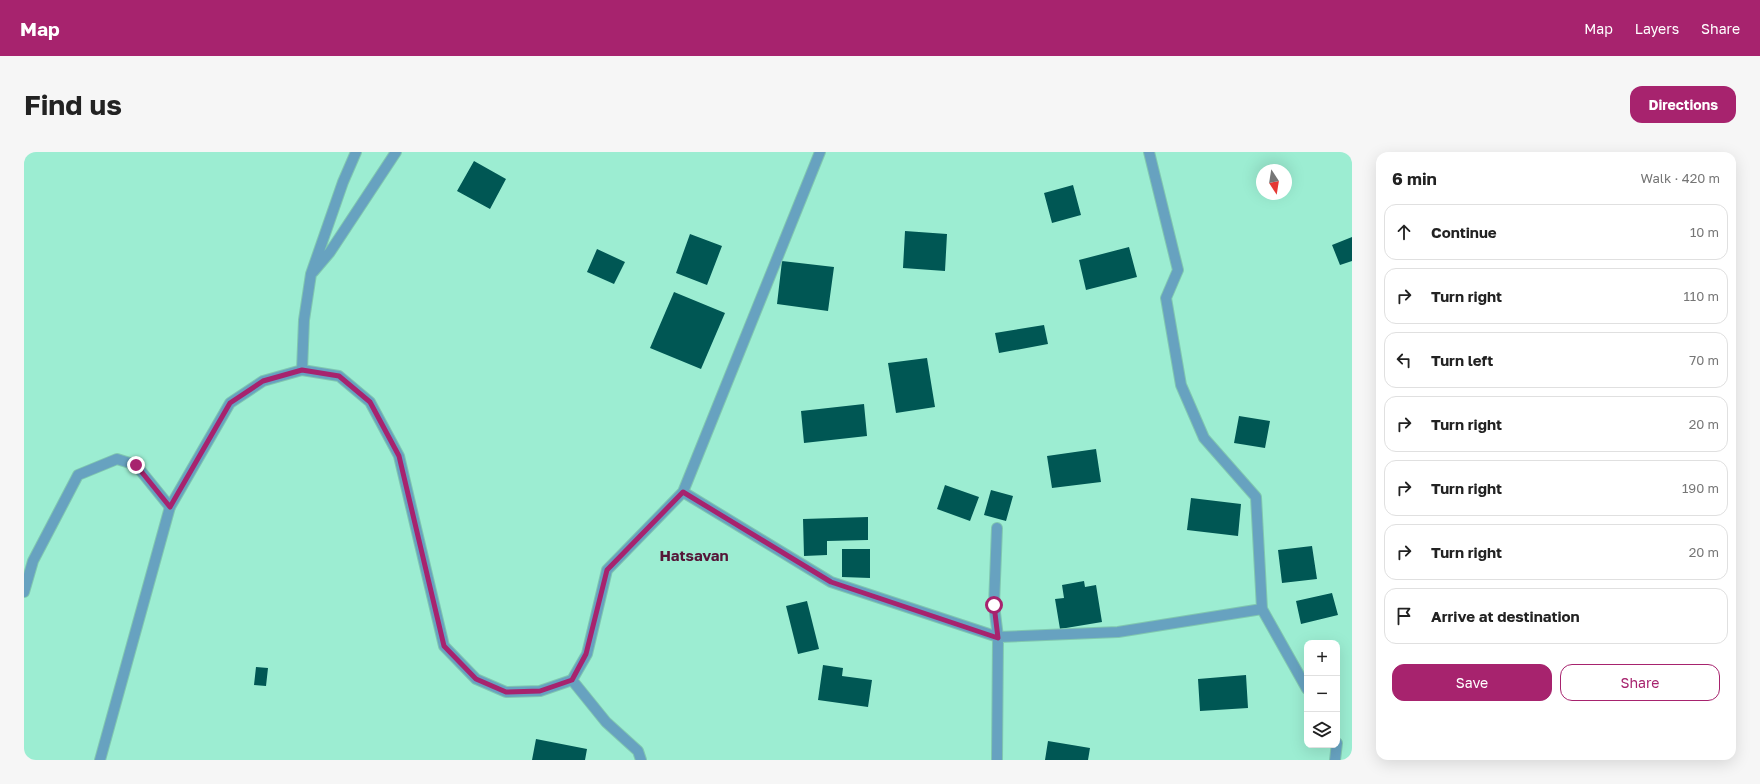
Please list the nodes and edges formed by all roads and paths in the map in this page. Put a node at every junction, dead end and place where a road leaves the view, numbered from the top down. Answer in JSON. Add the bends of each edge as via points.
{"nodes":[{"id":1,"x":356,"y":152,"type":"edge"},
{"id":2,"x":396,"y":152,"type":"edge"},
{"id":3,"x":820,"y":152,"type":"edge"},
{"id":4,"x":1149,"y":152,"type":"edge"},
{"id":5,"x":311,"y":274,"type":"junction"},
{"id":6,"x":302,"y":370,"type":"junction"},
{"id":7,"x":683,"y":492,"type":"junction"},
{"id":8,"x":170,"y":507,"type":"junction"},
{"id":9,"x":997,"y":528,"type":"dead end"},
{"id":10,"x":24,"y":592,"type":"edge"},
{"id":11,"x":1262,"y":609,"type":"junction"},
{"id":12,"x":998,"y":638,"type":"junction"},
{"id":13,"x":572,"y":680,"type":"junction"},
{"id":14,"x":1304,"y":684,"type":"edge"},
{"id":15,"x":1336,"y":748,"type":"edge"},
{"id":16,"x":100,"y":760,"type":"edge"},
{"id":17,"x":641,"y":760,"type":"edge"},
{"id":18,"x":997,"y":760,"type":"edge"},
{"id":19,"x":1335,"y":760,"type":"edge"}],
"edges":[{"from":1,"to":5,"type":"street"},
{"from":2,"to":5,"type":"street","via":[[322,263]]},
{"from":3,"to":7,"type":"street"},
{"from":4,"to":11,"type":"street","via":[[1178,270],[1166,298],[1181,385],[1204,438],[1256,497]]},
{"from":5,"to":6,"type":"street","via":[[304,320]]},
{"from":6,"to":8,"type":"street","via":[[263,381],[230,403]]},
{"from":6,"to":13,"type":"street","via":[[339,376],[370,402],[399,456],[444,646],[476,679],[506,692],[540,691]]},
{"from":7,"to":12,"type":"street","via":[[831,582]]},
{"from":7,"to":13,"type":"street","via":[[607,570],[586,654]]},
{"from":8,"to":10,"type":"street","via":[[136,465],[117,459],[78,475],[33,561]]},
{"from":8,"to":16,"type":"street"},
{"from":9,"to":12,"type":"street","via":[[994,605]]},
{"from":11,"to":12,"type":"street","via":[[1118,632]]},
{"from":11,"to":14,"type":"street"},
{"from":12,"to":18,"type":"street"},
{"from":13,"to":17,"type":"street","via":[[606,722],[638,751]]},
{"from":15,"to":19,"type":"street"}]}
